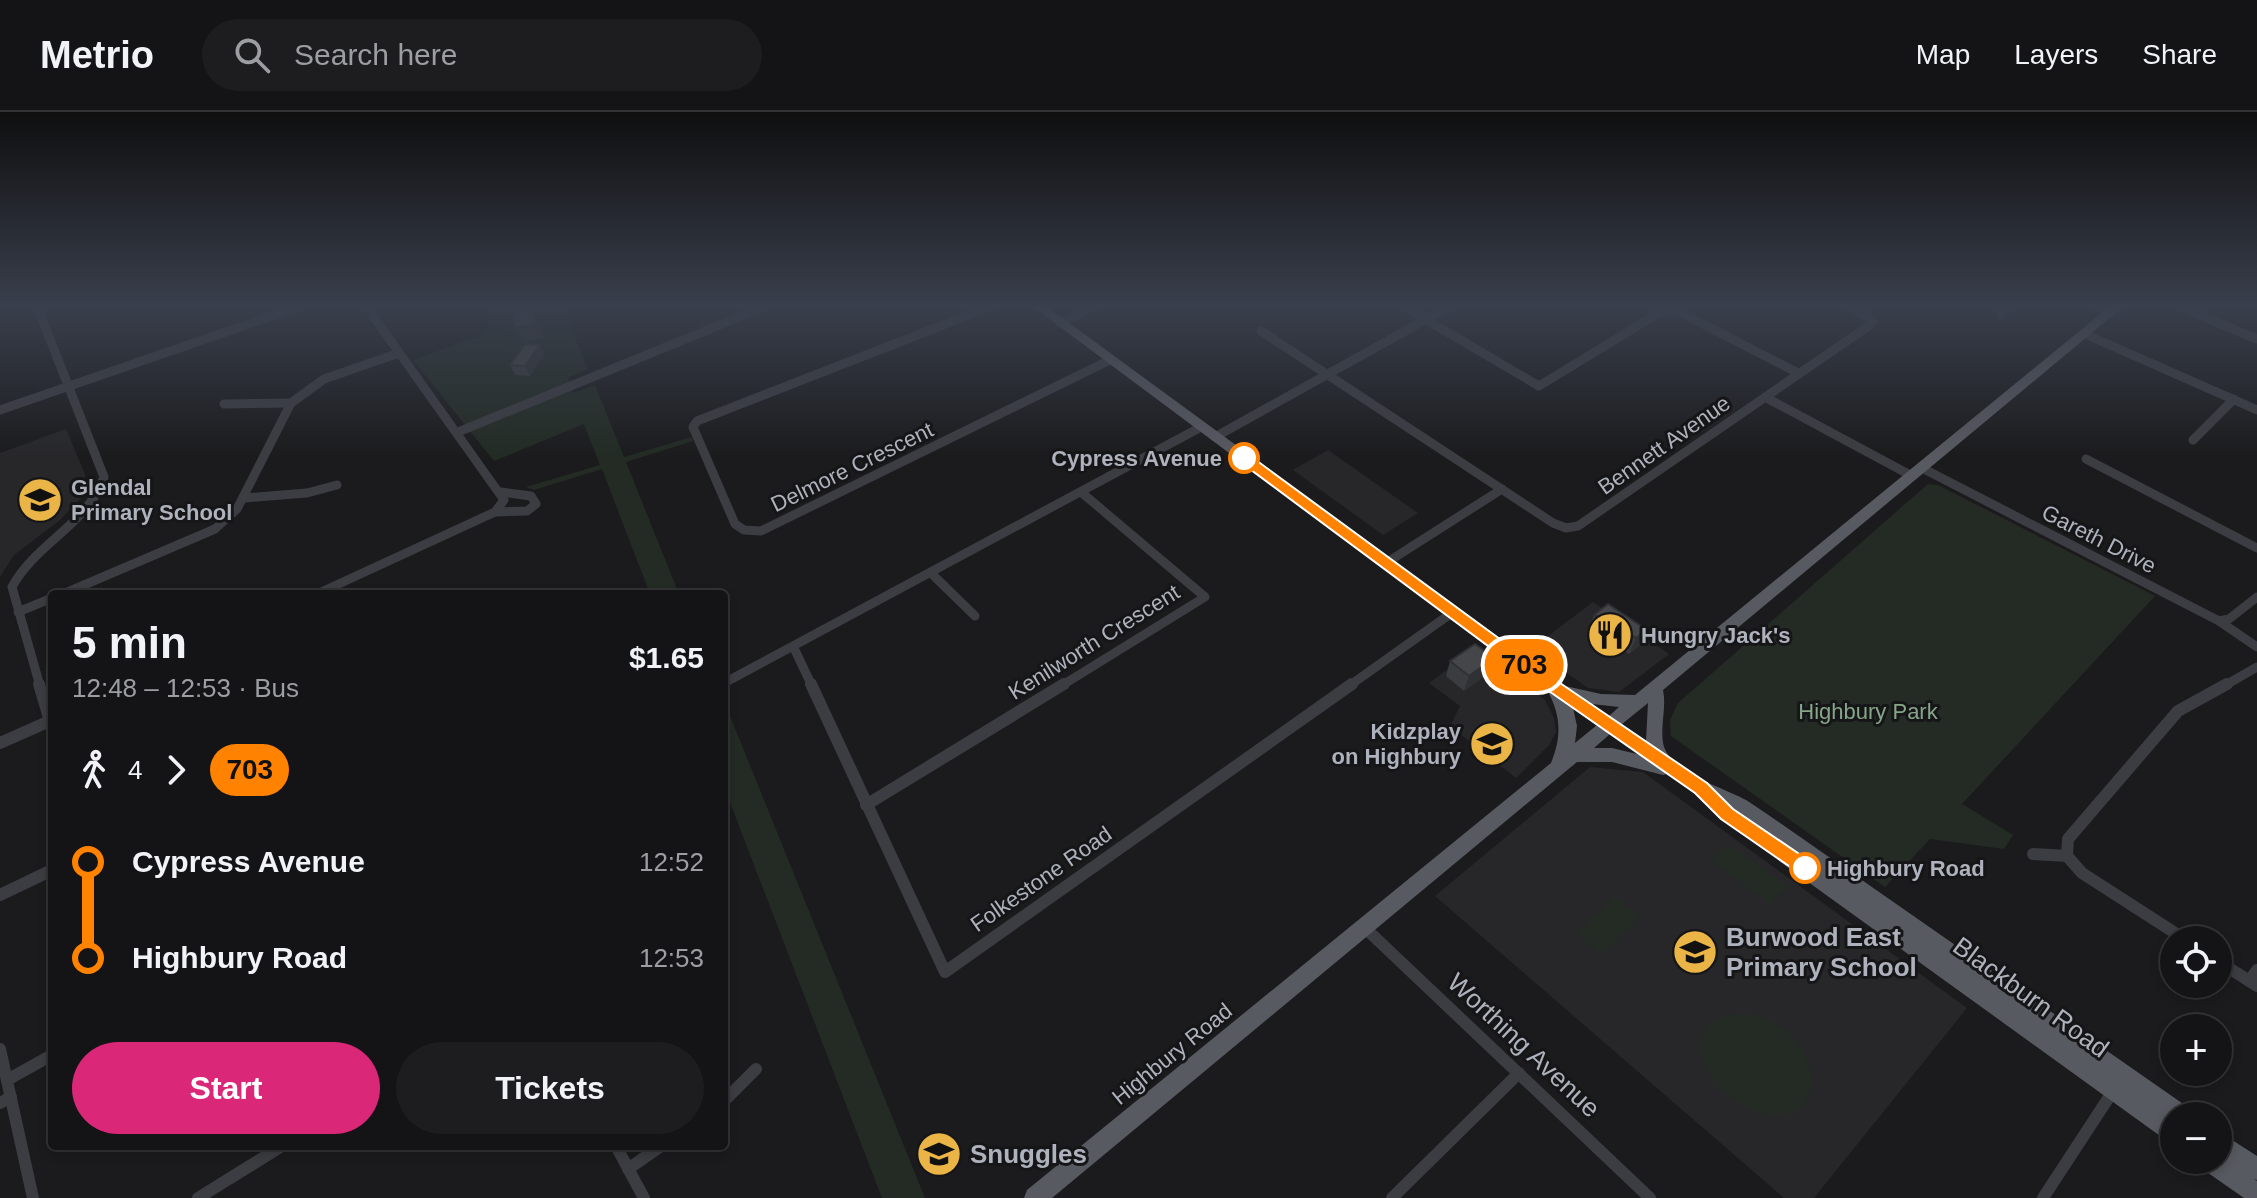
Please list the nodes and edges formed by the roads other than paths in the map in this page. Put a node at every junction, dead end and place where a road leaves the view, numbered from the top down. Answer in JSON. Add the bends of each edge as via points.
{"nodes":[{"id":1,"x":56,"y":357,"type":"edge"},
{"id":2,"x":155,"y":357,"type":"edge"},
{"id":3,"x":388,"y":357,"type":"edge"},
{"id":4,"x":402,"y":357,"type":"edge"},
{"id":5,"x":642,"y":357,"type":"edge"},
{"id":6,"x":862,"y":357,"type":"edge"},
{"id":7,"x":1106,"y":357,"type":"edge"},
{"id":8,"x":1301,"y":357,"type":"edge"},
{"id":9,"x":1362,"y":357,"type":"edge"},
{"id":10,"x":1489,"y":357,"type":"edge"},
{"id":11,"x":1587,"y":357,"type":"edge"},
{"id":12,"x":1766,"y":357,"type":"edge"},
{"id":13,"x":1822,"y":357,"type":"edge"},
{"id":14,"x":2057,"y":357,"type":"edge"},
{"id":15,"x":2137,"y":357,"type":"edge"},
{"id":16,"x":1110,"y":360,"type":"junction"},
{"id":17,"x":1798,"y":373,"type":"junction"},
{"id":18,"x":1329,"y":375,"type":"junction"},
{"id":19,"x":68,"y":387,"type":"junction"},
{"id":20,"x":1765,"y":397,"type":"junction"},
{"id":21,"x":2234,"y":399,"type":"junction"},
{"id":22,"x":291,"y":403,"type":"junction"},
{"id":23,"x":224,"y":404,"type":"dead end"},
{"id":24,"x":0,"y":410,"type":"edge"},
{"id":25,"x":2257,"y":410,"type":"edge"},
{"id":26,"x":1201,"y":427,"type":"junction"},
{"id":27,"x":458,"y":432,"type":"junction"},
{"id":28,"x":1215,"y":437,"type":"junction"},
{"id":29,"x":2193,"y":440,"type":"dead end"},
{"id":30,"x":2086,"y":459,"type":"dead end"},
{"id":31,"x":1917,"y":472,"type":"junction"},
{"id":32,"x":337,"y":485,"type":"dead end"},
{"id":33,"x":1502,"y":489,"type":"junction"},
{"id":34,"x":501,"y":492,"type":"junction"},
{"id":35,"x":1081,"y":492,"type":"junction"},
{"id":36,"x":244,"y":498,"type":"junction"},
{"id":37,"x":495,"y":512,"type":"junction"},
{"id":38,"x":2257,"y":548,"type":"edge"},
{"id":39,"x":1386,"y":563,"type":"junction"},
{"id":40,"x":931,"y":573,"type":"junction"},
{"id":41,"x":73,"y":590,"type":"edge"},
{"id":42,"x":326,"y":590,"type":"edge"},
{"id":43,"x":2257,"y":597,"type":"edge"},
{"id":44,"x":48,"y":600,"type":"edge"},
{"id":45,"x":18,"y":612,"type":"junction"},
{"id":46,"x":1453,"y":612,"type":"junction"},
{"id":47,"x":975,"y":616,"type":"dead end"},
{"id":48,"x":2219,"y":621,"type":"junction"},
{"id":49,"x":2257,"y":647,"type":"edge"},
{"id":50,"x":794,"y":648,"type":"junction"},
{"id":51,"x":2257,"y":667,"type":"edge"},
{"id":52,"x":728,"y":681,"type":"edge"},
{"id":53,"x":1547,"y":682,"type":"junction"},
{"id":54,"x":1654,"y":687,"type":"junction"},
{"id":55,"x":1636,"y":701,"type":"junction"},
{"id":56,"x":48,"y":711,"type":"edge"},
{"id":57,"x":48,"y":722,"type":"edge"},
{"id":58,"x":1609,"y":726,"type":"junction"},
{"id":59,"x":0,"y":743,"type":"edge"},
{"id":60,"x":1565,"y":760,"type":"junction"},
{"id":61,"x":1670,"y":767,"type":"junction"},
{"id":62,"x":866,"y":805,"type":"junction"},
{"id":63,"x":2033,"y":854,"type":"dead end"},
{"id":64,"x":2067,"y":856,"type":"junction"},
{"id":65,"x":48,"y":872,"type":"edge"},
{"id":66,"x":0,"y":895,"type":"edge"},
{"id":67,"x":2164,"y":926,"type":"edge"},
{"id":68,"x":1364,"y":927,"type":"junction"},
{"id":69,"x":2232,"y":968,"type":"edge"},
{"id":70,"x":2254,"y":979,"type":"edge"},
{"id":71,"x":0,"y":1049,"type":"edge"},
{"id":72,"x":48,"y":1057,"type":"edge"},
{"id":73,"x":756,"y":1069,"type":"dead end"},
{"id":74,"x":1519,"y":1073,"type":"junction"},
{"id":75,"x":7,"y":1080,"type":"junction"},
{"id":76,"x":2117,"y":1082,"type":"junction"},
{"id":77,"x":728,"y":1097,"type":"edge"},
{"id":78,"x":5,"y":1100,"type":"edge"},
{"id":79,"x":2160,"y":1105,"type":"edge"},
{"id":80,"x":2160,"y":1122,"type":"edge"},
{"id":81,"x":276,"y":1150,"type":"edge"},
{"id":82,"x":618,"y":1150,"type":"edge"},
{"id":83,"x":655,"y":1150,"type":"edge"},
{"id":84,"x":2232,"y":1152,"type":"edge"},
{"id":85,"x":628,"y":1169,"type":"junction"},
{"id":86,"x":2257,"y":1169,"type":"edge"},
{"id":87,"x":2229,"y":1174,"type":"edge"},
{"id":88,"x":2257,"y":1194,"type":"edge"},
{"id":89,"x":33,"y":1198,"type":"edge"},
{"id":90,"x":198,"y":1198,"type":"edge"},
{"id":91,"x":644,"y":1198,"type":"edge"},
{"id":92,"x":1035,"y":1198,"type":"edge"},
{"id":93,"x":1392,"y":1198,"type":"edge"},
{"id":94,"x":1650,"y":1198,"type":"edge"},
{"id":95,"x":2043,"y":1198,"type":"edge"}],
"edges":[{"from":1,"to":19,"type":"street"},
{"from":2,"to":19,"type":"street"},
{"from":3,"to":22,"type":"street","via":[[324,379]]},
{"from":4,"to":27,"type":"street"},
{"from":5,"to":27,"type":"street"},
{"from":6,"to":16,"type":"street","name":"Delmore Crescent","via":[[697,421],[693,427],[735,524],[761,531]]},
{"from":7,"to":16,"type":"main road","name":"Blackburn Road"},
{"from":8,"to":18,"type":"street"},
{"from":9,"to":18,"type":"street"},
{"from":10,"to":11,"type":"street","via":[[1539,386]]},
{"from":12,"to":17,"type":"street"},
{"from":13,"to":17,"type":"street","name":"Bennett Avenue"},
{"from":14,"to":31,"type":"main road","name":"Highbury Road"},
{"from":15,"to":21,"type":"street"},
{"from":16,"to":26,"type":"main road","name":"Blackburn Road"},
{"from":17,"to":20,"type":"street","name":"Bennett Avenue"},
{"from":18,"to":28,"type":"street"},
{"from":18,"to":33,"type":"street"},
{"from":19,"to":24,"type":"street"},
{"from":19,"to":45,"type":"street","via":[[104,477],[101,491],[78,519],[21,567],[12,587]]},
{"from":20,"to":31,"type":"street","name":"Gareth Drive"},
{"from":20,"to":33,"type":"street","name":"Bennett Avenue","via":[[1578,526],[1566,528]]},
{"from":21,"to":25,"type":"street"},
{"from":21,"to":29,"type":"street"},
{"from":22,"to":23,"type":"street"},
{"from":22,"to":36,"type":"street"},
{"from":26,"to":28,"type":"main road","name":"Blackburn Road"},
{"from":26,"to":35,"type":"street"},
{"from":27,"to":34,"type":"street"},
{"from":28,"to":39,"type":"main road","name":"Blackburn Road"},
{"from":30,"to":38,"type":"street"},
{"from":31,"to":48,"type":"street","name":"Gareth Drive"},
{"from":31,"to":54,"type":"main road","name":"Highbury Road"},
{"from":32,"to":36,"type":"street"},
{"from":33,"to":39,"type":"street"},
{"from":34,"to":37,"type":"street","via":[[504,500]]},
{"from":34,"to":37,"type":"street","via":[[531,496],[536,504],[527,511]]},
{"from":35,"to":40,"type":"street"},
{"from":35,"to":62,"type":"street","name":"Kenilworth Crescent","via":[[1205,597]]},
{"from":36,"to":41,"type":"street","via":[[229,519],[195,541]]},
{"from":37,"to":42,"type":"street"},
{"from":39,"to":46,"type":"main road","name":"Blackburn Road"},
{"from":40,"to":47,"type":"street"},
{"from":40,"to":50,"type":"street"},
{"from":43,"to":48,"type":"street"},
{"from":44,"to":45,"type":"street"},
{"from":45,"to":56,"type":"street"},
{"from":46,"to":53,"type":"main road","name":"Blackburn Road"},
{"from":46,"to":62,"type":"street","name":"Folkestone Road","via":[[945,972]]},
{"from":48,"to":49,"type":"street","name":"Gareth Drive"},
{"from":50,"to":52,"type":"street"},
{"from":50,"to":62,"type":"street","name":"Folkestone Road"},
{"from":51,"to":64,"type":"street","via":[[2178,711],[2068,839]]},
{"from":53,"to":55,"type":"main road","via":[[1585,697]]},
{"from":53,"to":58,"type":"main road","name":"Blackburn Road"},
{"from":53,"to":60,"type":"main road","via":[[1570,725]]},
{"from":54,"to":55,"type":"main road","name":"Highbury Road"},
{"from":54,"to":61,"type":"main road","via":[[1659,704],[1652,743]]},
{"from":55,"to":58,"type":"main road","name":"Highbury Road"},
{"from":57,"to":59,"type":"street"},
{"from":58,"to":60,"type":"main road","name":"Highbury Road"},
{"from":58,"to":61,"type":"main road","name":"Blackburn Road"},
{"from":60,"to":61,"type":"main road","via":[[1612,755]]},
{"from":60,"to":68,"type":"main road","name":"Highbury Road"},
{"from":61,"to":76,"type":"main road","name":"Blackburn Road","via":[[1777,830]]},
{"from":63,"to":64,"type":"street"},
{"from":64,"to":67,"type":"street","via":[[2082,873]]},
{"from":65,"to":66,"type":"street"},
{"from":68,"to":74,"type":"street","name":"Worthing Avenue"},
{"from":68,"to":92,"type":"main road","name":"Highbury Road"},
{"from":69,"to":70,"type":"street"},
{"from":71,"to":75,"type":"street"},
{"from":72,"to":75,"type":"street"},
{"from":73,"to":77,"type":"street"},
{"from":74,"to":93,"type":"street"},
{"from":74,"to":94,"type":"street","name":"Worthing Avenue"},
{"from":75,"to":78,"type":"street"},
{"from":76,"to":79,"type":"main road","name":"Blackburn Road"},
{"from":76,"to":80,"type":"main road","name":"Blackburn Road"},
{"from":76,"to":95,"type":"street"},
{"from":78,"to":89,"type":"street"},
{"from":81,"to":90,"type":"street"},
{"from":82,"to":85,"type":"street"},
{"from":83,"to":85,"type":"street"},
{"from":84,"to":86,"type":"main road"},
{"from":85,"to":91,"type":"street"},
{"from":87,"to":88,"type":"main road"}]}
